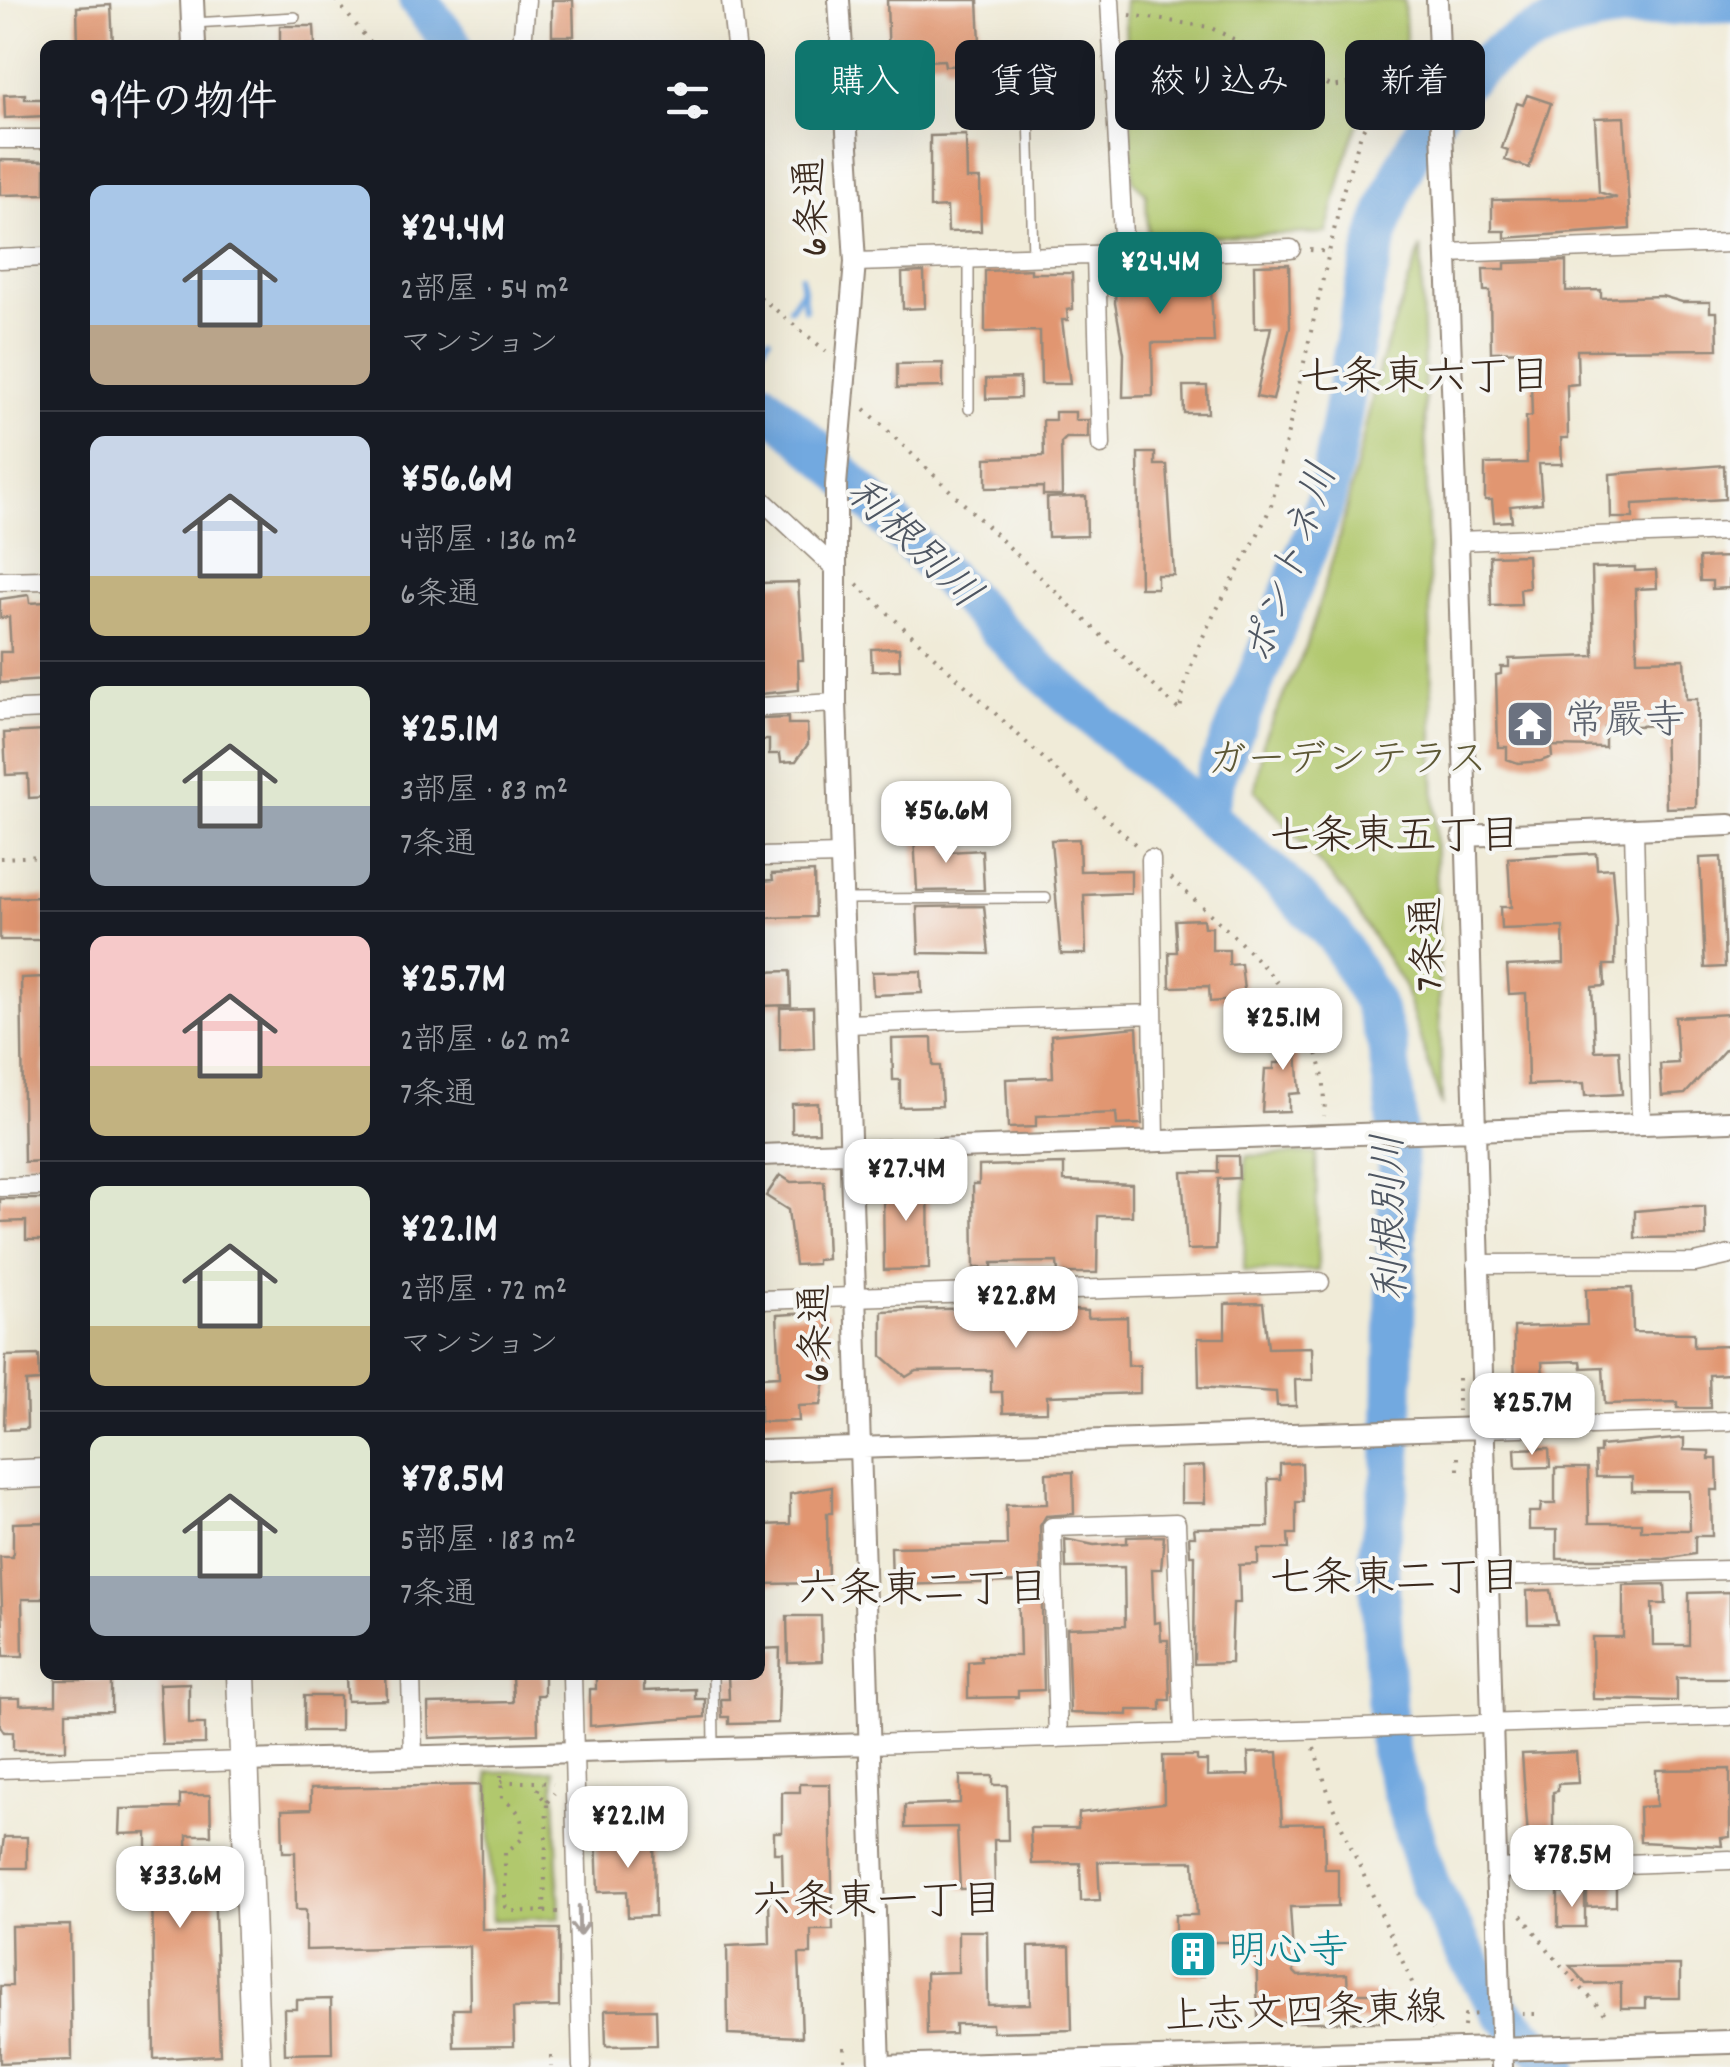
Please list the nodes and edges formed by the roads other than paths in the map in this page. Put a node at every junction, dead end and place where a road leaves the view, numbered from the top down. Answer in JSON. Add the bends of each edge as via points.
{"nodes":[{"id":1,"x":526,"y":0,"type":"edge"},
{"id":2,"x":731,"y":0,"type":"edge"},
{"id":3,"x":840,"y":0,"type":"edge"},
{"id":4,"x":1437,"y":0,"type":"edge"},
{"id":5,"x":1110,"y":9,"type":"edge"},
{"id":6,"x":295,"y":17,"type":"dead end"},
{"id":7,"x":193,"y":22,"type":"edge"},
{"id":8,"x":523,"y":35,"type":"edge"},
{"id":9,"x":735,"y":40,"type":"edge"},
{"id":10,"x":1030,"y":130,"type":"edge"},
{"id":11,"x":40,"y":138,"type":"edge"},
{"id":12,"x":0,"y":139,"type":"edge"},
{"id":13,"x":1730,"y":243,"type":"edge"},
{"id":14,"x":1291,"y":249,"type":"dead end"},
{"id":15,"x":1447,"y":253,"type":"junction"},
{"id":16,"x":1124,"y":254,"type":"junction"},
{"id":17,"x":1096,"y":255,"type":"junction"},
{"id":18,"x":1033,"y":256,"type":"junction"},
{"id":19,"x":40,"y":257,"type":"edge"},
{"id":20,"x":969,"y":258,"type":"junction"},
{"id":21,"x":0,"y":259,"type":"edge"},
{"id":22,"x":856,"y":262,"type":"junction"},
{"id":23,"x":969,"y":409,"type":"dead end"},
{"id":24,"x":1101,"y":445,"type":"dead end"},
{"id":25,"x":765,"y":503,"type":"edge"},
{"id":26,"x":1730,"y":531,"type":"edge"},
{"id":27,"x":1458,"y":541,"type":"junction"},
{"id":28,"x":843,"y":573,"type":"junction"},
{"id":29,"x":40,"y":580,"type":"edge"},
{"id":30,"x":0,"y":581,"type":"edge"},
{"id":31,"x":836,"y":704,"type":"junction"},
{"id":32,"x":765,"y":707,"type":"edge"},
{"id":33,"x":40,"y":709,"type":"edge"},
{"id":34,"x":0,"y":711,"type":"edge"},
{"id":35,"x":1730,"y":825,"type":"edge"},
{"id":36,"x":1634,"y":829,"type":"junction"},
{"id":37,"x":1463,"y":836,"type":"junction"},
{"id":38,"x":841,"y":855,"type":"junction"},
{"id":39,"x":765,"y":857,"type":"edge"},
{"id":40,"x":1151,"y":859,"type":"road end"},
{"id":41,"x":1046,"y":898,"type":"dead end"},
{"id":42,"x":842,"y":899,"type":"junction"},
{"id":43,"x":1153,"y":1014,"type":"junction"},
{"id":44,"x":846,"y":1024,"type":"junction"},
{"id":45,"x":1730,"y":1121,"type":"edge"},
{"id":46,"x":1641,"y":1124,"type":"junction"},
{"id":47,"x":1472,"y":1130,"type":"junction"},
{"id":48,"x":1155,"y":1142,"type":"junction"},
{"id":49,"x":850,"y":1151,"type":"junction"},
{"id":50,"x":765,"y":1155,"type":"edge"},
{"id":51,"x":40,"y":1186,"type":"edge"},
{"id":52,"x":0,"y":1187,"type":"edge"},
{"id":53,"x":1730,"y":1255,"type":"edge"},
{"id":54,"x":1477,"y":1264,"type":"junction"},
{"id":55,"x":1320,"y":1282,"type":"dead end"},
{"id":56,"x":854,"y":1298,"type":"junction"},
{"id":57,"x":765,"y":1300,"type":"edge"},
{"id":58,"x":1730,"y":1421,"type":"edge"},
{"id":59,"x":1482,"y":1428,"type":"junction"},
{"id":60,"x":857,"y":1448,"type":"junction"},
{"id":61,"x":765,"y":1451,"type":"edge"},
{"id":62,"x":0,"y":1474,"type":"edge"},
{"id":63,"x":40,"y":1474,"type":"edge"},
{"id":64,"x":1730,"y":1570,"type":"edge"},
{"id":65,"x":1487,"y":1576,"type":"junction"},
{"id":66,"x":242,"y":1680,"type":"edge"},
{"id":67,"x":411,"y":1680,"type":"edge"},
{"id":68,"x":572,"y":1680,"type":"edge"},
{"id":69,"x":713,"y":1680,"type":"edge"},
{"id":70,"x":1730,"y":1716,"type":"edge"},
{"id":71,"x":1492,"y":1724,"type":"junction"},
{"id":72,"x":1184,"y":1733,"type":"junction"},
{"id":73,"x":1058,"y":1738,"type":"junction"},
{"id":74,"x":870,"y":1744,"type":"junction"},
{"id":75,"x":714,"y":1748,"type":"junction"},
{"id":76,"x":575,"y":1753,"type":"junction"},
{"id":77,"x":413,"y":1758,"type":"junction"},
{"id":78,"x":244,"y":1760,"type":"junction"},
{"id":79,"x":0,"y":1768,"type":"edge"},
{"id":80,"x":1730,"y":1860,"type":"edge"},
{"id":81,"x":1497,"y":1877,"type":"junction"},
{"id":82,"x":1730,"y":2042,"type":"edge"},
{"id":83,"x":1501,"y":2047,"type":"edge"},
{"id":84,"x":1207,"y":2062,"type":"edge"},
{"id":85,"x":256,"y":2067,"type":"edge"},
{"id":86,"x":582,"y":2067,"type":"edge"},
{"id":87,"x":881,"y":2067,"type":"edge"}],
"edges":[{"from":1,"to":8,"type":"street"},
{"from":2,"to":9,"type":"street"},
{"from":3,"to":22,"type":"street","name":"6条通"},
{"from":4,"to":15,"type":"street","name":"7条通"},
{"from":5,"to":16,"type":"street"},
{"from":6,"to":7,"type":"lane"},
{"from":10,"to":18,"type":"lane"},
{"from":11,"to":12,"type":"street"},
{"from":13,"to":15,"type":"street"},
{"from":14,"to":16,"type":"street"},
{"from":15,"to":27,"type":"street","name":"7条通"},
{"from":16,"to":17,"type":"street"},
{"from":17,"to":18,"type":"street"},
{"from":17,"to":24,"type":"street"},
{"from":18,"to":20,"type":"street"},
{"from":19,"to":21,"type":"street"},
{"from":20,"to":22,"type":"street"},
{"from":20,"to":23,"type":"lane"},
{"from":22,"to":28,"type":"street","name":"6条通","via":[[851,408],[834,537]]},
{"from":25,"to":28,"type":"street"},
{"from":26,"to":27,"type":"street"},
{"from":27,"to":37,"type":"street","name":"7条通"},
{"from":28,"to":31,"type":"street","name":"6条通"},
{"from":29,"to":30,"type":"street"},
{"from":31,"to":32,"type":"street"},
{"from":31,"to":38,"type":"street","name":"6条通"},
{"from":33,"to":34,"type":"street"},
{"from":35,"to":36,"type":"street"},
{"from":36,"to":37,"type":"street"},
{"from":36,"to":46,"type":"street"},
{"from":37,"to":47,"type":"street","name":"7条通"},
{"from":38,"to":39,"type":"street"},
{"from":38,"to":42,"type":"street","name":"6条通"},
{"from":40,"to":43,"type":"street"},
{"from":41,"to":42,"type":"lane"},
{"from":42,"to":44,"type":"street","name":"6条通"},
{"from":43,"to":44,"type":"street"},
{"from":43,"to":48,"type":"street"},
{"from":44,"to":49,"type":"street","name":"6条通"},
{"from":45,"to":46,"type":"street"},
{"from":46,"to":47,"type":"street"},
{"from":47,"to":48,"type":"street"},
{"from":47,"to":54,"type":"street","name":"7条通"},
{"from":48,"to":49,"type":"street"},
{"from":49,"to":50,"type":"street"},
{"from":49,"to":56,"type":"street","name":"6条通"},
{"from":51,"to":52,"type":"street"},
{"from":53,"to":54,"type":"street","via":[[1695,1262]]},
{"from":54,"to":59,"type":"street","name":"7条通"},
{"from":55,"to":56,"type":"street"},
{"from":56,"to":57,"type":"street"},
{"from":56,"to":60,"type":"street","name":"6条通"},
{"from":58,"to":59,"type":"street"},
{"from":59,"to":60,"type":"street"},
{"from":59,"to":65,"type":"street","name":"7条通"},
{"from":60,"to":61,"type":"street"},
{"from":60,"to":74,"type":"street","name":"6条通"},
{"from":62,"to":63,"type":"main road"},
{"from":64,"to":65,"type":"street"},
{"from":65,"to":71,"type":"street","name":"7条通"},
{"from":66,"to":78,"type":"main road"},
{"from":67,"to":77,"type":"street"},
{"from":68,"to":76,"type":"street"},
{"from":69,"to":75,"type":"lane"},
{"from":70,"to":71,"type":"street"},
{"from":71,"to":72,"type":"street"},
{"from":71,"to":81,"type":"street","name":"7条通"},
{"from":72,"to":73,"type":"street"},
{"from":72,"to":73,"type":"street","via":[[1176,1522],[1070,1526],[1052,1527]]},
{"from":73,"to":74,"type":"street"},
{"from":74,"to":75,"type":"street"},
{"from":74,"to":87,"type":"street","name":"6条通"},
{"from":75,"to":76,"type":"street"},
{"from":76,"to":77,"type":"street"},
{"from":76,"to":86,"type":"street","one_way":true},
{"from":77,"to":78,"type":"street"},
{"from":78,"to":79,"type":"street"},
{"from":78,"to":85,"type":"main road"},
{"from":80,"to":81,"type":"street"},
{"from":81,"to":83,"type":"street","name":"7条通"},
{"from":82,"to":83,"type":"main road","name":"上志文四条東線"},
{"from":83,"to":84,"type":"main road","name":"上志文四条東線"},
{"from":84,"to":87,"type":"main road","name":"上志文四条東線"}]}
